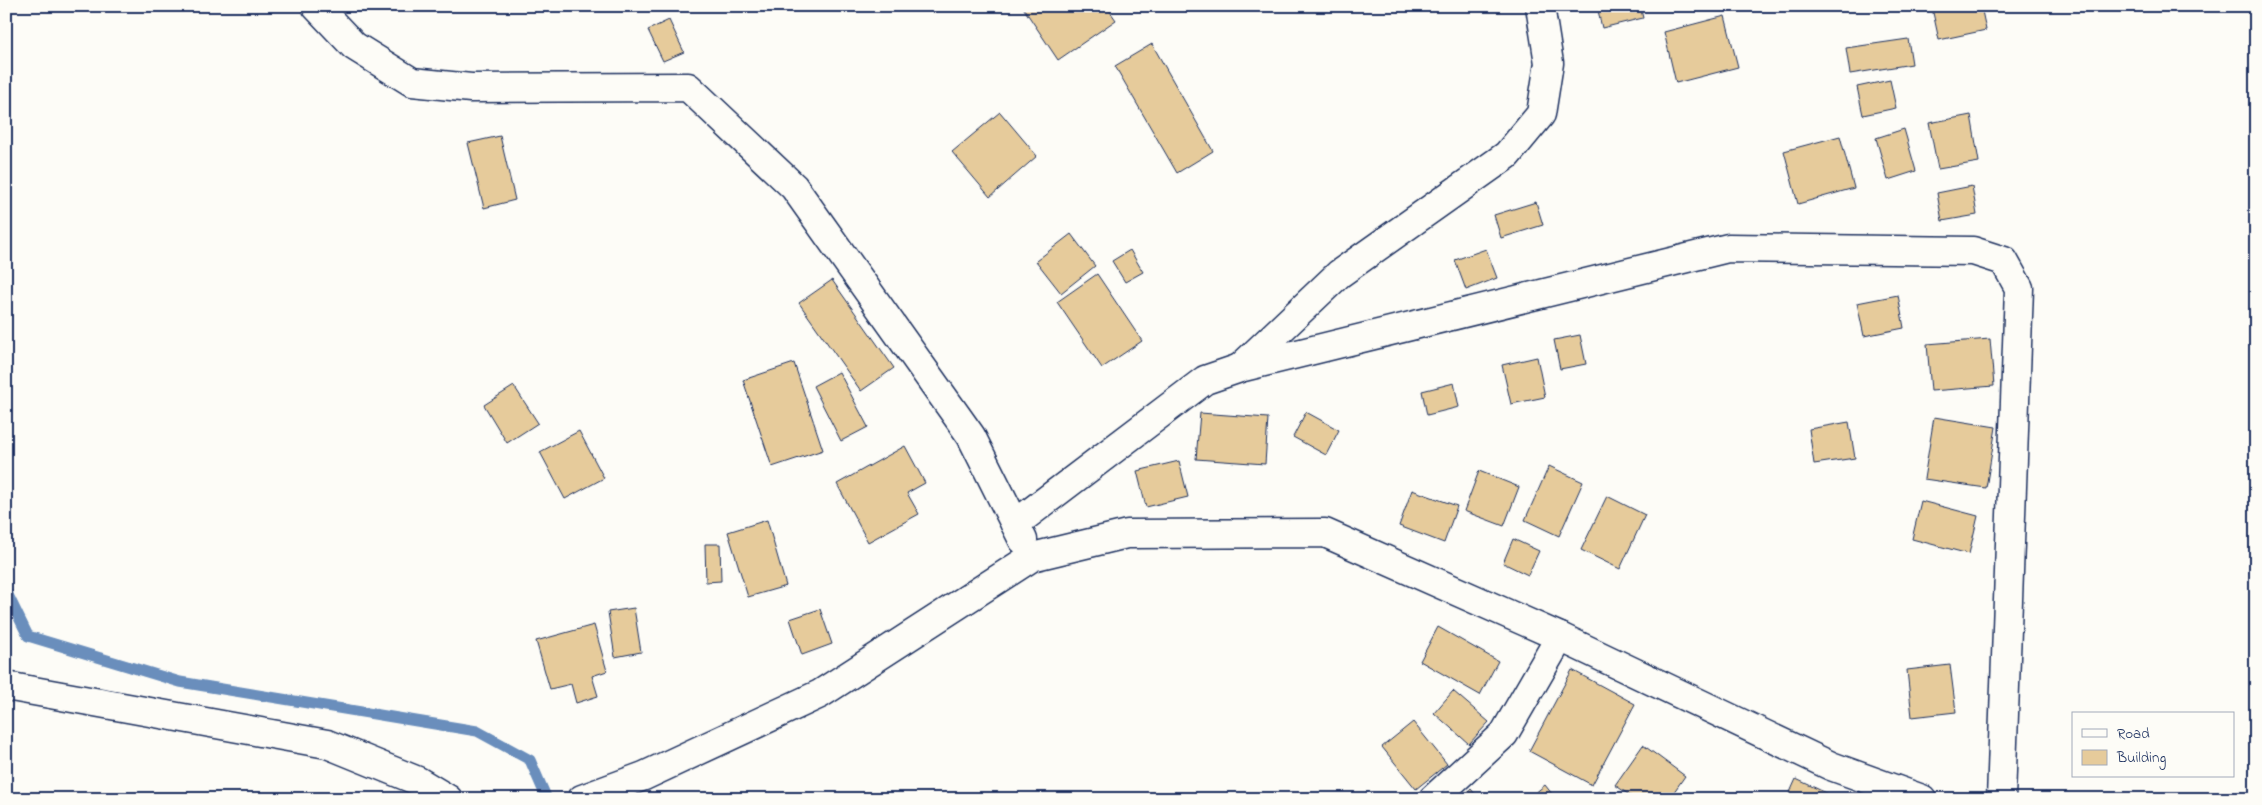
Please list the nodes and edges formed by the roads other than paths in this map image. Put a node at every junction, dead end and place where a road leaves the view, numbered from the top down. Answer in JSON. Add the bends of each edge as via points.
{"nodes":[{"id":1,"x":316,"y":6,"type":"edge"},
{"id":2,"x":1540,"y":6,"type":"edge"},
{"id":3,"x":1240,"y":368,"type":"junction"},
{"id":4,"x":1015,"y":524,"type":"junction"},
{"id":5,"x":1032,"y":557,"type":"junction"},
{"id":6,"x":1560,"y":637,"type":"junction"},
{"id":7,"x":6,"y":686,"type":"edge"},
{"id":8,"x":586,"y":797,"type":"edge"},
{"id":9,"x":448,"y":799,"type":"edge"},
{"id":10,"x":1434,"y":799,"type":"edge"},
{"id":11,"x":1922,"y":799,"type":"edge"},
{"id":12,"x":2001,"y":799,"type":"edge"}],
"edges":[{"from":1,"to":4,"type":"street","via":[[354,46],[412,82],[471,88],[688,88],[794,187],[971,436]]},
{"from":2,"to":3,"type":"street","via":[[1550,63],[1541,114],[1507,154],[1339,274]]},
{"from":3,"to":4,"type":"street","via":[[1205,380]]},
{"from":3,"to":12,"type":"street","via":[[1728,248],[1973,251],[2004,261],[2019,288]]},
{"from":4,"to":5,"type":"street"},
{"from":5,"to":6,"type":"street","via":[[1127,534],[1325,533]]},
{"from":5,"to":8,"type":"street","via":[[820,694],[644,776]]},
{"from":6,"to":10,"type":"street","via":[[1504,734]]},
{"from":6,"to":11,"type":"street","via":[[1831,766]]},
{"from":7,"to":9,"type":"street","via":[[327,744],[418,781]]}]}
